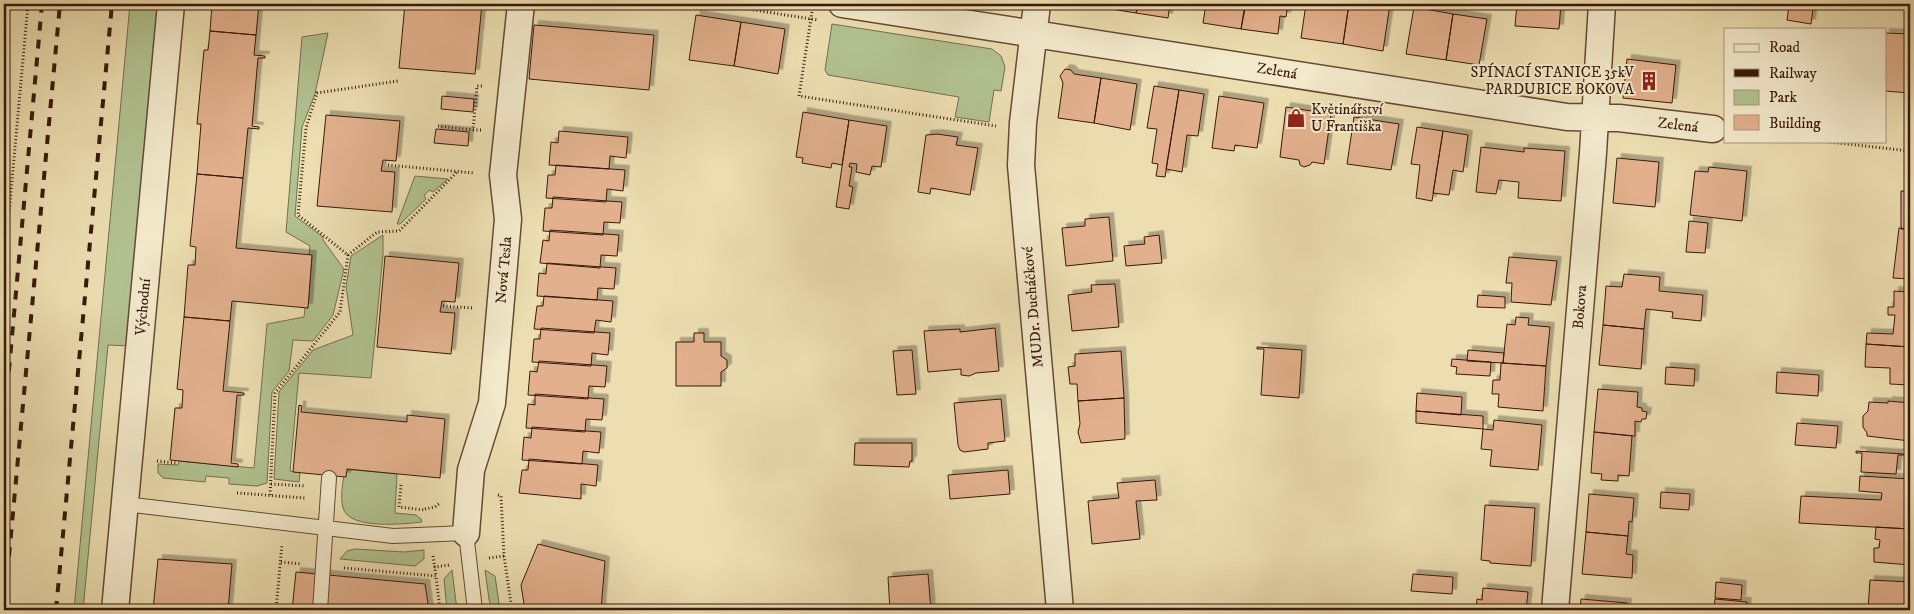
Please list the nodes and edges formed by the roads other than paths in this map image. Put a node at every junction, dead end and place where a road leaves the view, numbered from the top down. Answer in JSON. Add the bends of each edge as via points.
{"nodes":[{"id":1,"x":171,"y":4,"type":"edge"},
{"id":2,"x":521,"y":4,"type":"edge"},
{"id":3,"x":842,"y":4,"type":"edge"},
{"id":4,"x":1037,"y":4,"type":"edge"},
{"id":5,"x":1602,"y":4,"type":"edge"},
{"id":6,"x":1033,"y":33,"type":"junction"},
{"id":7,"x":1595,"y":118,"type":"junction"},
{"id":8,"x":1713,"y":129,"type":"dead end"},
{"id":9,"x":328,"y":478,"type":"dead end"},
{"id":10,"x":125,"y":504,"type":"junction"},
{"id":11,"x":326,"y":527,"type":"junction"},
{"id":12,"x":466,"y":533,"type":"junction"},
{"id":13,"x":115,"y":610,"type":"edge"},
{"id":14,"x":320,"y":610,"type":"edge"},
{"id":15,"x":475,"y":610,"type":"edge"},
{"id":16,"x":1060,"y":610,"type":"edge"},
{"id":17,"x":1555,"y":610,"type":"edge"}],
"edges":[{"from":1,"to":10,"type":"street","name":"Východní"},
{"from":2,"to":12,"type":"street","name":"Nová Tesla","via":[[504,175],[508,219],[492,403],[471,470]]},
{"from":3,"to":6,"type":"street","name":"Zelená"},
{"from":4,"to":6,"type":"street","name":"MUDr. Ducháčkové"},
{"from":5,"to":7,"type":"street","name":"Bokova"},
{"from":6,"to":7,"type":"street","name":"Zelená","via":[[1567,117]]},
{"from":6,"to":16,"type":"street","name":"MUDr. Ducháčkové","via":[[1023,123],[1022,173]]},
{"from":7,"to":8,"type":"street","name":"Zelená"},
{"from":7,"to":17,"type":"street","name":"Bokova"},
{"from":9,"to":11,"type":"lane"},
{"from":10,"to":11,"type":"lane"},
{"from":10,"to":13,"type":"street","name":"Východní"},
{"from":11,"to":12,"type":"lane","via":[[393,536]]},
{"from":11,"to":14,"type":"lane"},
{"from":12,"to":15,"type":"lane"}]}
